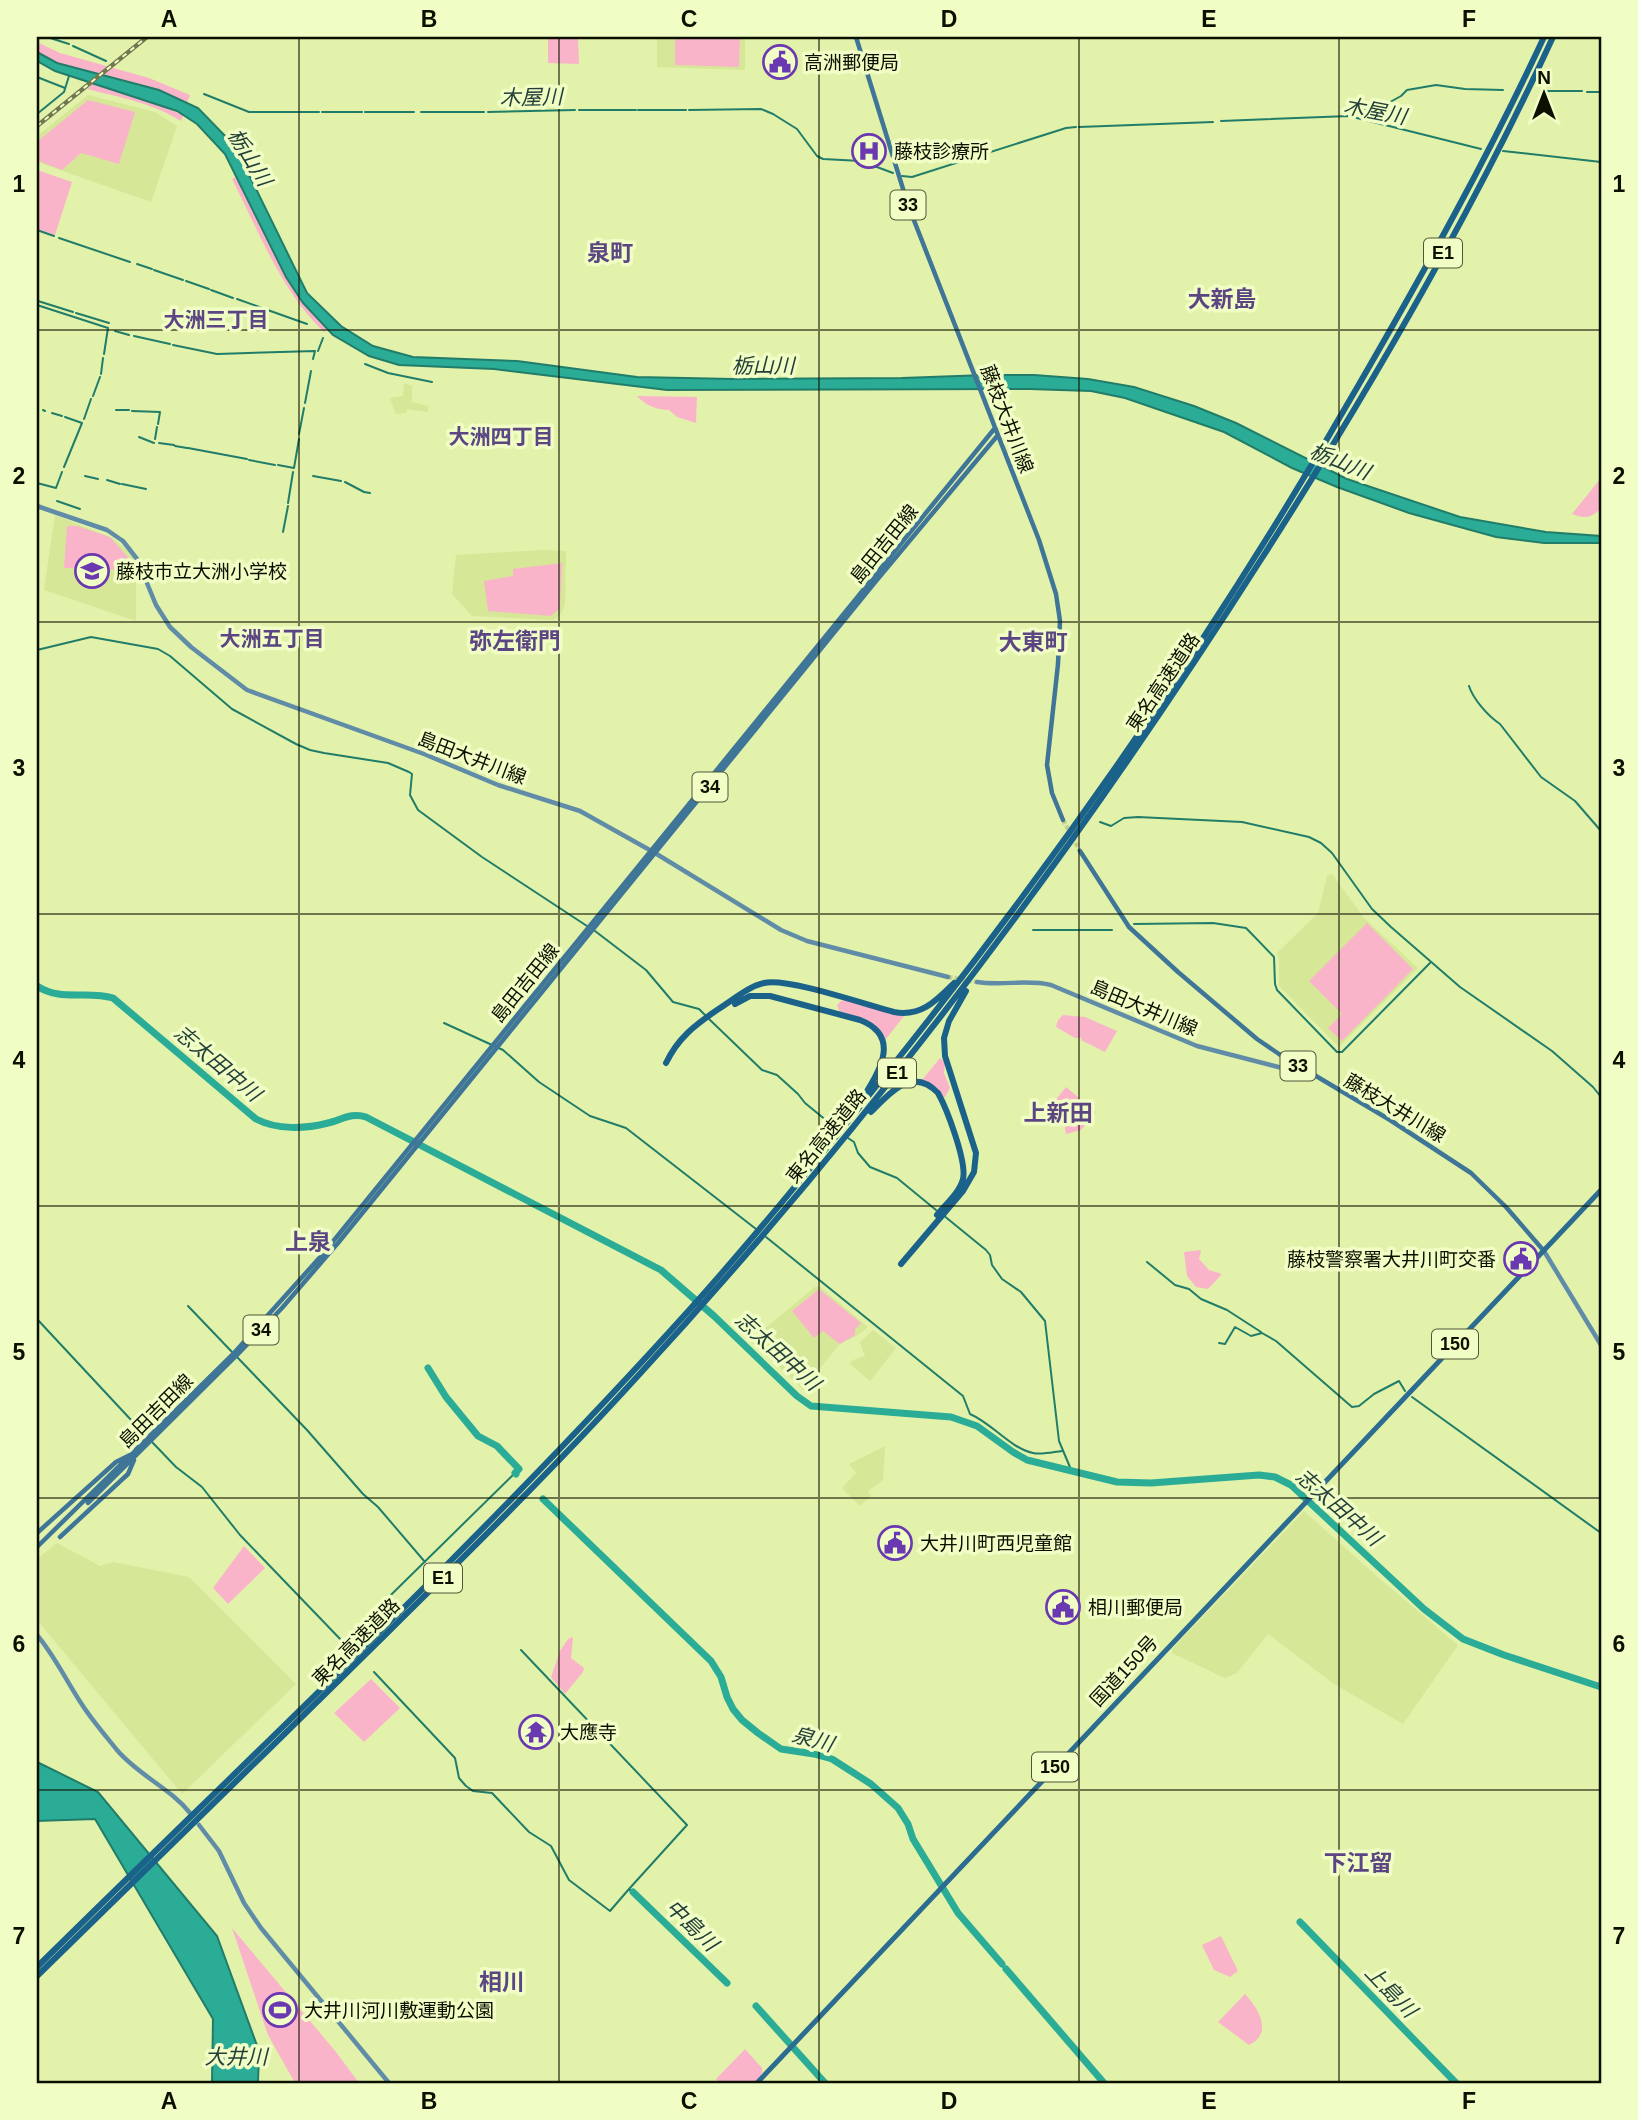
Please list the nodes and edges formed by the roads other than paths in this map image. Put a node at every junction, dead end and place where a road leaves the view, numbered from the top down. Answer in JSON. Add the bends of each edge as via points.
{"nodes":[{"id":1,"x":856,"y":37,"type":"edge"},
{"id":2,"x":1544,"y":37,"type":"edge"},
{"id":3,"x":1553,"y":37,"type":"edge"},
{"id":4,"x":995,"y":428,"type":"junction"},
{"id":5,"x":998,"y":435,"type":"junction"},
{"id":6,"x":1318,"y":462,"type":"junction"},
{"id":7,"x":37,"y":506,"type":"edge"},
{"id":8,"x":1117,"y":774,"type":"junction"},
{"id":9,"x":1063,"y":820,"type":"tunnel mouth"},
{"id":10,"x":1069,"y":841,"type":"junction"},
{"id":11,"x":1080,"y":851,"type":"tunnel mouth"},
{"id":12,"x":653,"y":852,"type":"junction"},
{"id":13,"x":990,"y":941,"type":"junction"},
{"id":14,"x":982,"y":965,"type":"junction"},
{"id":15,"x":948,"y":977,"type":"tunnel mouth"},
{"id":16,"x":977,"y":982,"type":"tunnel mouth"},
{"id":17,"x":1298,"y":1066,"type":"junction"},
{"id":18,"x":846,"y":1125,"type":"junction"},
{"id":19,"x":852,"y":1130,"type":"junction"},
{"id":20,"x":1601,"y":1191,"type":"edge"},
{"id":21,"x":1544,"y":1251,"type":"junction"},
{"id":22,"x":708,"y":1293,"type":"junction"},
{"id":23,"x":1601,"y":1345,"type":"edge"},
{"id":24,"x":134,"y":1455,"type":"junction"},
{"id":25,"x":37,"y":1532,"type":"edge"},
{"id":26,"x":60,"y":1537,"type":"dead end"},
{"id":27,"x":37,"y":1547,"type":"edge"},
{"id":28,"x":37,"y":1635,"type":"edge"},
{"id":29,"x":190,"y":1813,"type":"dead end"},
{"id":30,"x":199,"y":1825,"type":"dead end"},
{"id":31,"x":178,"y":1833,"type":"junction"},
{"id":32,"x":37,"y":1967,"type":"edge"},
{"id":33,"x":37,"y":1976,"type":"edge"},
{"id":34,"x":389,"y":2083,"type":"edge"},
{"id":35,"x":757,"y":2083,"type":"edge"}],
"edges":[{"from":1,"to":4,"type":"main road","name":"藤枝大井川線","number":"33","via":[[908,205]]},
{"from":2,"to":6,"type":"highway","name":"東名高速道路","number":"E1","via":[[1461,205]]},
{"from":3,"to":6,"type":"highway","name":"東名高速道路","number":"E1","via":[[1474,197]]},
{"from":4,"to":5,"type":"main road","name":"藤枝大井川線","number":"33"},
{"from":4,"to":12,"type":"main road","name":"島田吉田線","number":"34"},
{"from":5,"to":9,"type":"main road","name":"藤枝大井川線","number":"33","via":[[1056,594],[1060,621],[1047,765]]},
{"from":5,"to":12,"type":"main road","name":"島田吉田線","number":"34"},
{"from":6,"to":8,"type":"highway","name":"東名高速道路","number":"E1","via":[[1220,625]]},
{"from":7,"to":12,"type":"main road","name":"島田大井川線","via":[[107,530],[123,541],[137,559],[170,627],[247,690],[498,785],[570,807]]},
{"from":8,"to":10,"type":"highway","name":"東名高速道路","number":"E1"},
{"from":8,"to":10,"type":"highway","name":"東名高速道路","number":"E1","via":[[1074,826]]},
{"from":10,"to":13,"type":"highway","name":"東名高速道路","number":"E1"},
{"from":10,"to":14,"type":"highway","name":"東名高速道路","number":"E1"},
{"from":11,"to":17,"type":"main road","name":"藤枝大井川線","number":"33","via":[[1133,932],[1257,1039]]},
{"from":12,"to":15,"type":"main road","name":"島田大井川線","via":[[799,938]]},
{"from":12,"to":24,"type":"main road","name":"島田吉田線","number":"34","via":[[335,1240]]},
{"from":13,"to":18,"type":"highway","name":"東名高速道路","number":"E1"},
{"from":13,"to":18,"type":"highway","via":[[956,981],[918,1012],[894,1012],[780,982],[759,984],[696,1025],[666,1063],[696,1028],[750,996],[776,997],[860,1020],[880,1034],[884,1055]]},
{"from":14,"to":19,"type":"highway","name":"東名高速道路","number":"E1"},
{"from":14,"to":19,"type":"highway","via":[[952,1015],[944,1038],[945,1056],[975,1147],[976,1166],[963,1191],[901,1264],[963,1178],[947,1115],[935,1090],[923,1083],[909,1083],[891,1093]]},
{"from":16,"to":17,"type":"main road","name":"島田大井川線","via":[[1051,985],[1197,1046],[1290,1070]]},
{"from":17,"to":21,"type":"main road","name":"藤枝大井川線","number":"33","via":[[1471,1173]]},
{"from":18,"to":22,"type":"highway","name":"東名高速道路","number":"E1"},
{"from":19,"to":22,"type":"highway","name":"東名高速道路","number":"E1"},
{"from":20,"to":21,"type":"highway","name":"国道150号","number":"150"},
{"from":21,"to":23,"type":"main road"},
{"from":21,"to":35,"type":"highway","name":"国道150号","number":"150"},
{"from":22,"to":31,"type":"highway","name":"東名高速道路","number":"E1","via":[[632,1383],[513,1507]]},
{"from":24,"to":25,"type":"main road","via":[[116,1462]]},
{"from":24,"to":26,"type":"main road","via":[[128,1474]]},
{"from":24,"to":27,"type":"main road","name":"島田吉田線","number":"34"},
{"from":28,"to":29,"type":"main road","via":[[117,1749]]},
{"from":30,"to":34,"type":"main road","via":[[219,1851],[260,1926]]},
{"from":31,"to":32,"type":"highway","name":"東名高速道路","number":"E1"},
{"from":31,"to":33,"type":"highway","name":"東名高速道路","number":"E1"}]}
